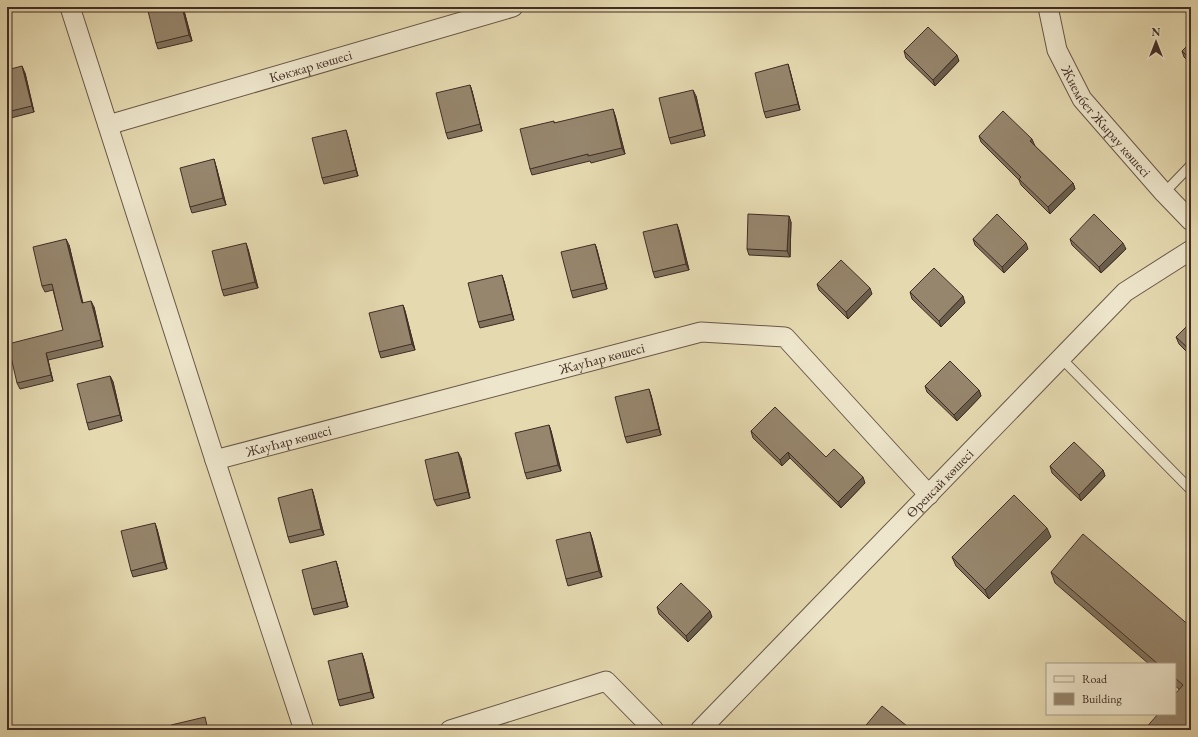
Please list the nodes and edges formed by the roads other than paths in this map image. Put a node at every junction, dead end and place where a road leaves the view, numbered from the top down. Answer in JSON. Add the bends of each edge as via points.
{"nodes":[{"id":1,"x":70,"y":7,"type":"edge"},
{"id":2,"x":513,"y":7,"type":"edge"},
{"id":3,"x":1048,"y":7,"type":"edge"},
{"id":4,"x":108,"y":125,"type":"junction"},
{"id":5,"x":1191,"y":165,"type":"edge"},
{"id":6,"x":1164,"y":193,"type":"junction"},
{"id":7,"x":1191,"y":221,"type":"edge"},
{"id":8,"x":1191,"y":250,"type":"edge"},
{"id":9,"x":1061,"y":358,"type":"junction"},
{"id":10,"x":215,"y":460,"type":"junction"},
{"id":11,"x":1191,"y":490,"type":"edge"},
{"id":12,"x":929,"y":495,"type":"junction"},
{"id":13,"x":304,"y":730,"type":"edge"},
{"id":14,"x":450,"y":730,"type":"edge"},
{"id":15,"x":654,"y":730,"type":"edge"},
{"id":16,"x":700,"y":730,"type":"edge"}],
"edges":[{"from":1,"to":4,"type":"street"},
{"from":2,"to":4,"type":"street","name":"Көкжар көшесі"},
{"from":3,"to":6,"type":"street","name":"Жиембет Жырау көшесі","via":[[1057,50],[1082,99]]},
{"from":4,"to":10,"type":"street"},
{"from":5,"to":6,"type":"lane"},
{"from":6,"to":7,"type":"street","name":"Жиембет Жырау көшесі"},
{"from":8,"to":9,"type":"street","name":"Өренсай көшесі","via":[[1125,292]]},
{"from":9,"to":11,"type":"lane"},
{"from":9,"to":12,"type":"street","name":"Өренсай көшесі"},
{"from":10,"to":12,"type":"street","name":"ЖауҺар көшесі","via":[[701,332],[785,337]]},
{"from":10,"to":13,"type":"street"},
{"from":12,"to":16,"type":"street","name":"Өренсай көшесі"},
{"from":14,"to":15,"type":"street","via":[[606,681]]}]}
